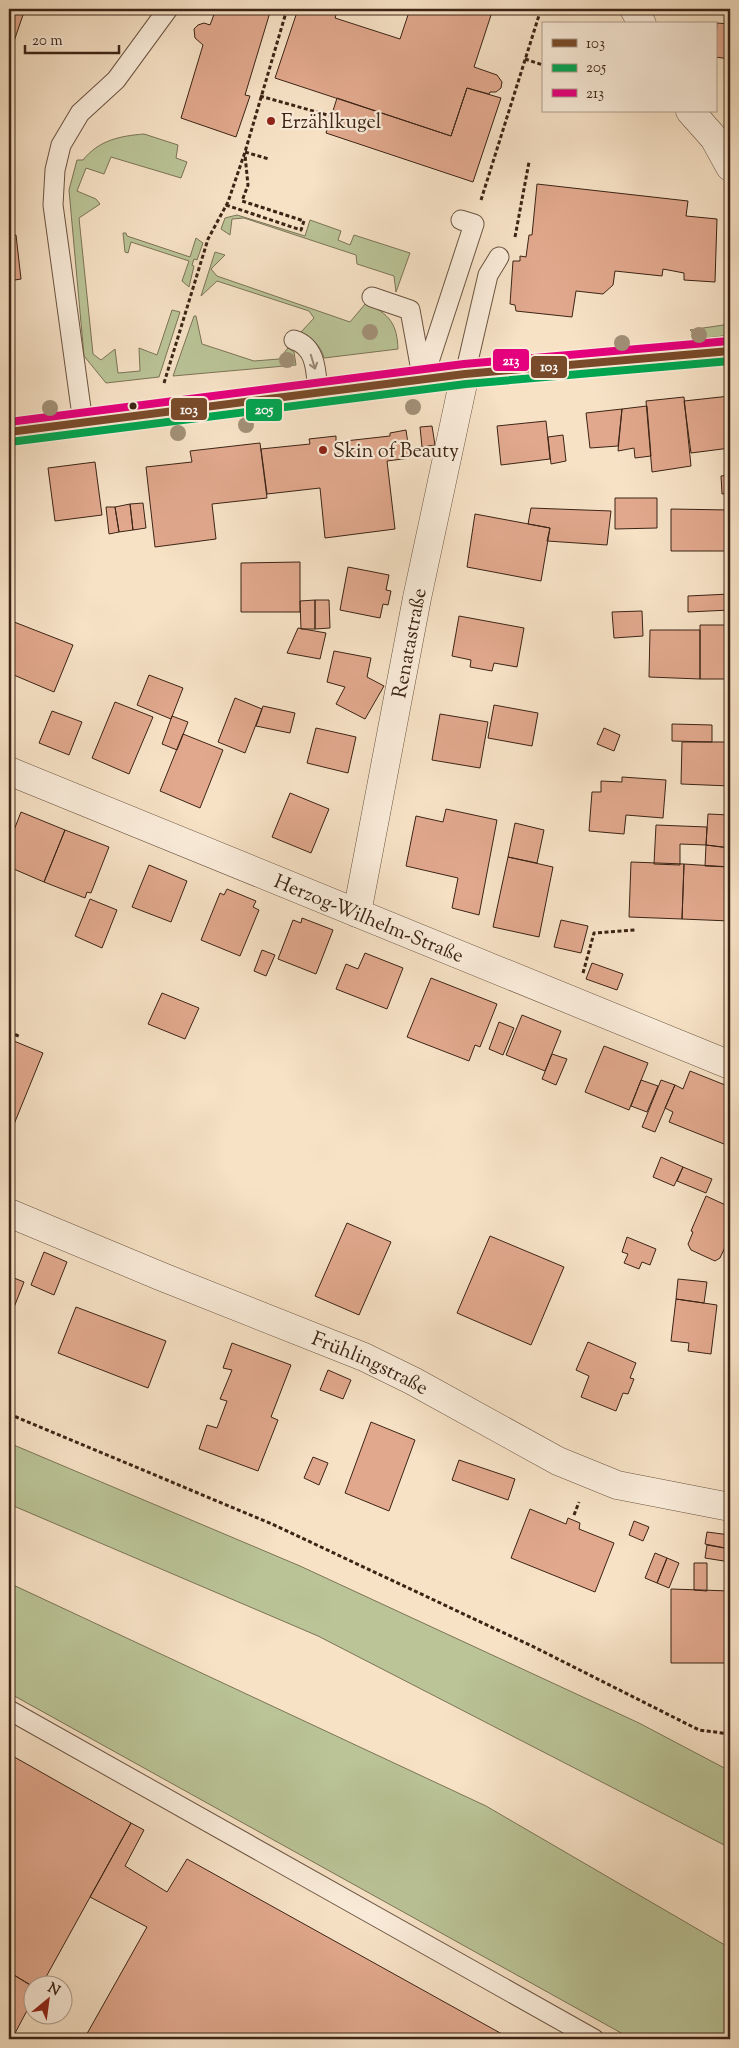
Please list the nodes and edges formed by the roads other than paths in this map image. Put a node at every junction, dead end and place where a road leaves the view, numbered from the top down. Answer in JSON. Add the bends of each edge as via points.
{"nodes":[{"id":1,"x":168,"y":9,"type":"edge"},
{"id":2,"x":634,"y":9,"type":"edge"},
{"id":3,"x":641,"y":22,"type":"edge"},
{"id":4,"x":688,"y":112,"type":"edge"},
{"id":5,"x":730,"y":167,"type":"edge"},
{"id":6,"x":467,"y":222,"type":"road end"},
{"id":7,"x":499,"y":257,"type":"dead end"},
{"id":8,"x":372,"y":296,"type":"dead end"},
{"id":9,"x":294,"y":340,"type":"dead end"},
{"id":10,"x":730,"y":352,"type":"edge"},
{"id":11,"x":465,"y":374,"type":"junction"},
{"id":12,"x":423,"y":380,"type":"junction"},
{"id":13,"x":318,"y":393,"type":"junction"},
{"id":14,"x":83,"y":423,"type":"junction"},
{"id":15,"x":9,"y":432,"type":"edge"},
{"id":16,"x":9,"y":771,"type":"edge"},
{"id":17,"x":357,"y":913,"type":"junction"},
{"id":18,"x":730,"y":1065,"type":"edge"},
{"id":19,"x":9,"y":1213,"type":"edge"},
{"id":20,"x":730,"y":1507,"type":"edge"},
{"id":21,"x":9,"y":1710,"type":"edge"},
{"id":22,"x":587,"y":2038,"type":"edge"}],
"edges":[{"from":1,"to":14,"type":"lane","via":[[116,80],[80,114],[61,145],[55,170],[53,204]]},
{"from":2,"to":3,"type":"street"},
{"from":4,"to":5,"type":"street","via":[[714,138]]},
{"from":6,"to":12,"type":"lane"},
{"from":7,"to":11,"type":"lane","via":[[488,274]]},
{"from":8,"to":12,"type":"lane","via":[[410,310]]},
{"from":9,"to":13,"type":"lane","one_way":true,"via":[[302,342],[310,350],[316,366]]},
{"from":10,"to":11,"type":"street"},
{"from":11,"to":12,"type":"street"},
{"from":11,"to":17,"type":"street","name":"Renatastraße","via":[[416,598]]},
{"from":12,"to":13,"type":"street"},
{"from":13,"to":14,"type":"street"},
{"from":14,"to":15,"type":"street"},
{"from":16,"to":17,"type":"street","name":"Herzog-Wilhelm-Straße"},
{"from":17,"to":18,"type":"street","name":"Herzog-Wilhelm-Straße"},
{"from":19,"to":20,"type":"street","name":"Frühlingstraße","via":[[364,1357],[558,1461],[617,1484]]},
{"from":21,"to":22,"type":"lane"}]}
